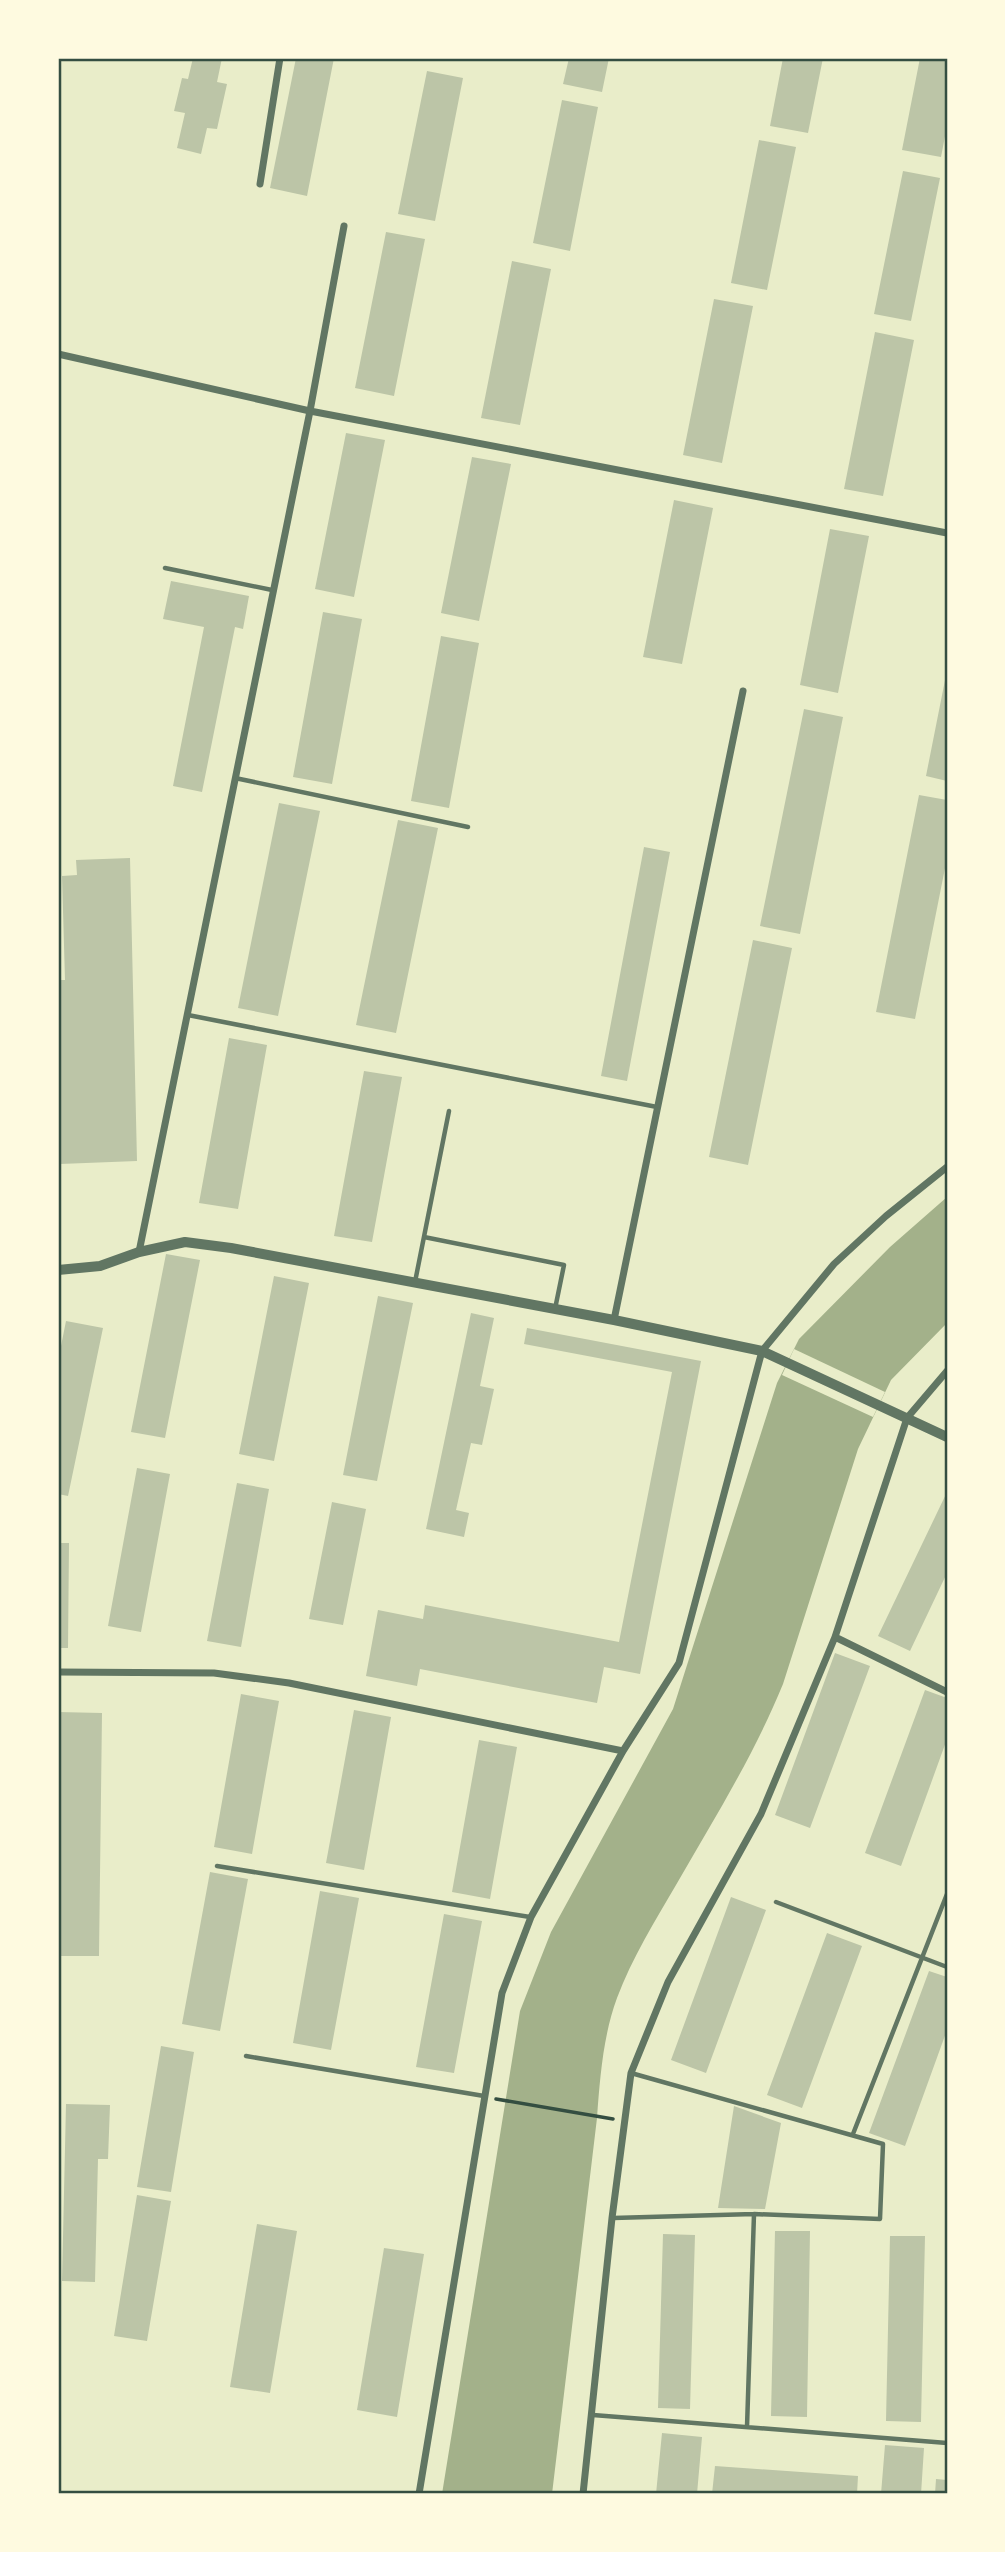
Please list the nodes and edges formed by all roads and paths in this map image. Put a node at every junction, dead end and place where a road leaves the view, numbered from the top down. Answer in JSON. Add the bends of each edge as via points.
{"nodes":[{"id":1,"x":280,"y":58,"type":"edge"},
{"id":2,"x":260,"y":184,"type":"dead end"},
{"id":3,"x":344,"y":226,"type":"dead end"},
{"id":4,"x":58,"y":354,"type":"edge"},
{"id":5,"x":310,"y":411,"type":"junction"},
{"id":6,"x":947,"y":533,"type":"edge"},
{"id":7,"x":165,"y":568,"type":"dead end"},
{"id":8,"x":272,"y":590,"type":"junction"},
{"id":9,"x":743,"y":691,"type":"dead end"},
{"id":10,"x":235,"y":778,"type":"junction"},
{"id":11,"x":468,"y":827,"type":"dead end"},
{"id":12,"x":187,"y":1015,"type":"junction"},
{"id":13,"x":658,"y":1107,"type":"junction"},
{"id":14,"x":449,"y":1111,"type":"dead end"},
{"id":15,"x":947,"y":1167,"type":"edge"},
{"id":16,"x":424,"y":1237,"type":"junction"},
{"id":17,"x":138,"y":1252,"type":"junction"},
{"id":18,"x":58,"y":1270,"type":"edge"},
{"id":19,"x":415,"y":1283,"type":"junction"},
{"id":20,"x":555,"y":1309,"type":"junction"},
{"id":21,"x":614,"y":1321,"type":"junction"},
{"id":22,"x":762,"y":1351,"type":"junction"},
{"id":23,"x":947,"y":1371,"type":"edge"},
{"id":24,"x":907,"y":1418,"type":"junction"},
{"id":25,"x":947,"y":1437,"type":"edge"},
{"id":26,"x":835,"y":1636,"type":"junction"},
{"id":27,"x":58,"y":1672,"type":"edge"},
{"id":28,"x":947,"y":1692,"type":"edge"},
{"id":29,"x":623,"y":1751,"type":"junction"},
{"id":30,"x":217,"y":1866,"type":"dead end"},
{"id":31,"x":947,"y":1894,"type":"edge"},
{"id":32,"x":776,"y":1902,"type":"dead end"},
{"id":33,"x":531,"y":1917,"type":"junction"},
{"id":34,"x":922,"y":1958,"type":"junction"},
{"id":35,"x":947,"y":1967,"type":"edge"},
{"id":36,"x":246,"y":2056,"type":"dead end"},
{"id":37,"x":631,"y":2073,"type":"junction"},
{"id":38,"x":484,"y":2096,"type":"junction"},
{"id":39,"x":501,"y":2100,"type":"dead end"},
{"id":40,"x":599,"y":2117,"type":"dead end"},
{"id":41,"x":853,"y":2134,"type":"junction"},
{"id":42,"x":754,"y":2214,"type":"junction"},
{"id":43,"x":612,"y":2218,"type":"junction"},
{"id":44,"x":593,"y":2415,"type":"junction"},
{"id":45,"x":747,"y":2427,"type":"junction"},
{"id":46,"x":947,"y":2443,"type":"edge"},
{"id":47,"x":419,"y":2494,"type":"edge"},
{"id":48,"x":583,"y":2494,"type":"edge"}],
"edges":[{"from":1,"to":2,"type":"street"},
{"from":3,"to":5,"type":"street"},
{"from":4,"to":5,"type":"street"},
{"from":5,"to":6,"type":"street"},
{"from":5,"to":8,"type":"street"},
{"from":7,"to":8,"type":"lane"},
{"from":8,"to":10,"type":"street"},
{"from":9,"to":13,"type":"street"},
{"from":10,"to":11,"type":"lane"},
{"from":10,"to":12,"type":"street"},
{"from":12,"to":13,"type":"lane"},
{"from":12,"to":17,"type":"street"},
{"from":13,"to":21,"type":"street"},
{"from":14,"to":16,"type":"lane"},
{"from":15,"to":22,"type":"street","via":[[834,1264]]},
{"from":16,"to":19,"type":"lane"},
{"from":16,"to":20,"type":"lane","via":[[564,1265]]},
{"from":17,"to":18,"type":"street","via":[[100,1266]]},
{"from":17,"to":19,"type":"street","via":[[185,1242]]},
{"from":19,"to":20,"type":"street"},
{"from":20,"to":21,"type":"street"},
{"from":21,"to":22,"type":"street"},
{"from":22,"to":24,"type":"street"},
{"from":22,"to":29,"type":"street","via":[[679,1663]]},
{"from":23,"to":24,"type":"street"},
{"from":24,"to":25,"type":"street"},
{"from":24,"to":26,"type":"street"},
{"from":26,"to":28,"type":"street"},
{"from":26,"to":37,"type":"street","via":[[761,1814],[668,1982]]},
{"from":27,"to":29,"type":"street","via":[[214,1672]]},
{"from":29,"to":33,"type":"street"},
{"from":30,"to":33,"type":"lane"},
{"from":31,"to":34,"type":"lane"},
{"from":32,"to":34,"type":"lane"},
{"from":33,"to":38,"type":"street","via":[[502,1993]]},
{"from":34,"to":35,"type":"lane"},
{"from":34,"to":41,"type":"lane"},
{"from":36,"to":38,"type":"lane"},
{"from":37,"to":41,"type":"lane"},
{"from":37,"to":43,"type":"street"},
{"from":38,"to":47,"type":"street"},
{"from":39,"to":40,"type":"path"},
{"from":41,"to":42,"type":"lane","via":[[883,2144],[880,2219]]},
{"from":42,"to":43,"type":"lane"},
{"from":42,"to":45,"type":"lane"},
{"from":43,"to":44,"type":"street"},
{"from":44,"to":45,"type":"lane"},
{"from":44,"to":48,"type":"street"},
{"from":45,"to":46,"type":"lane"}]}
